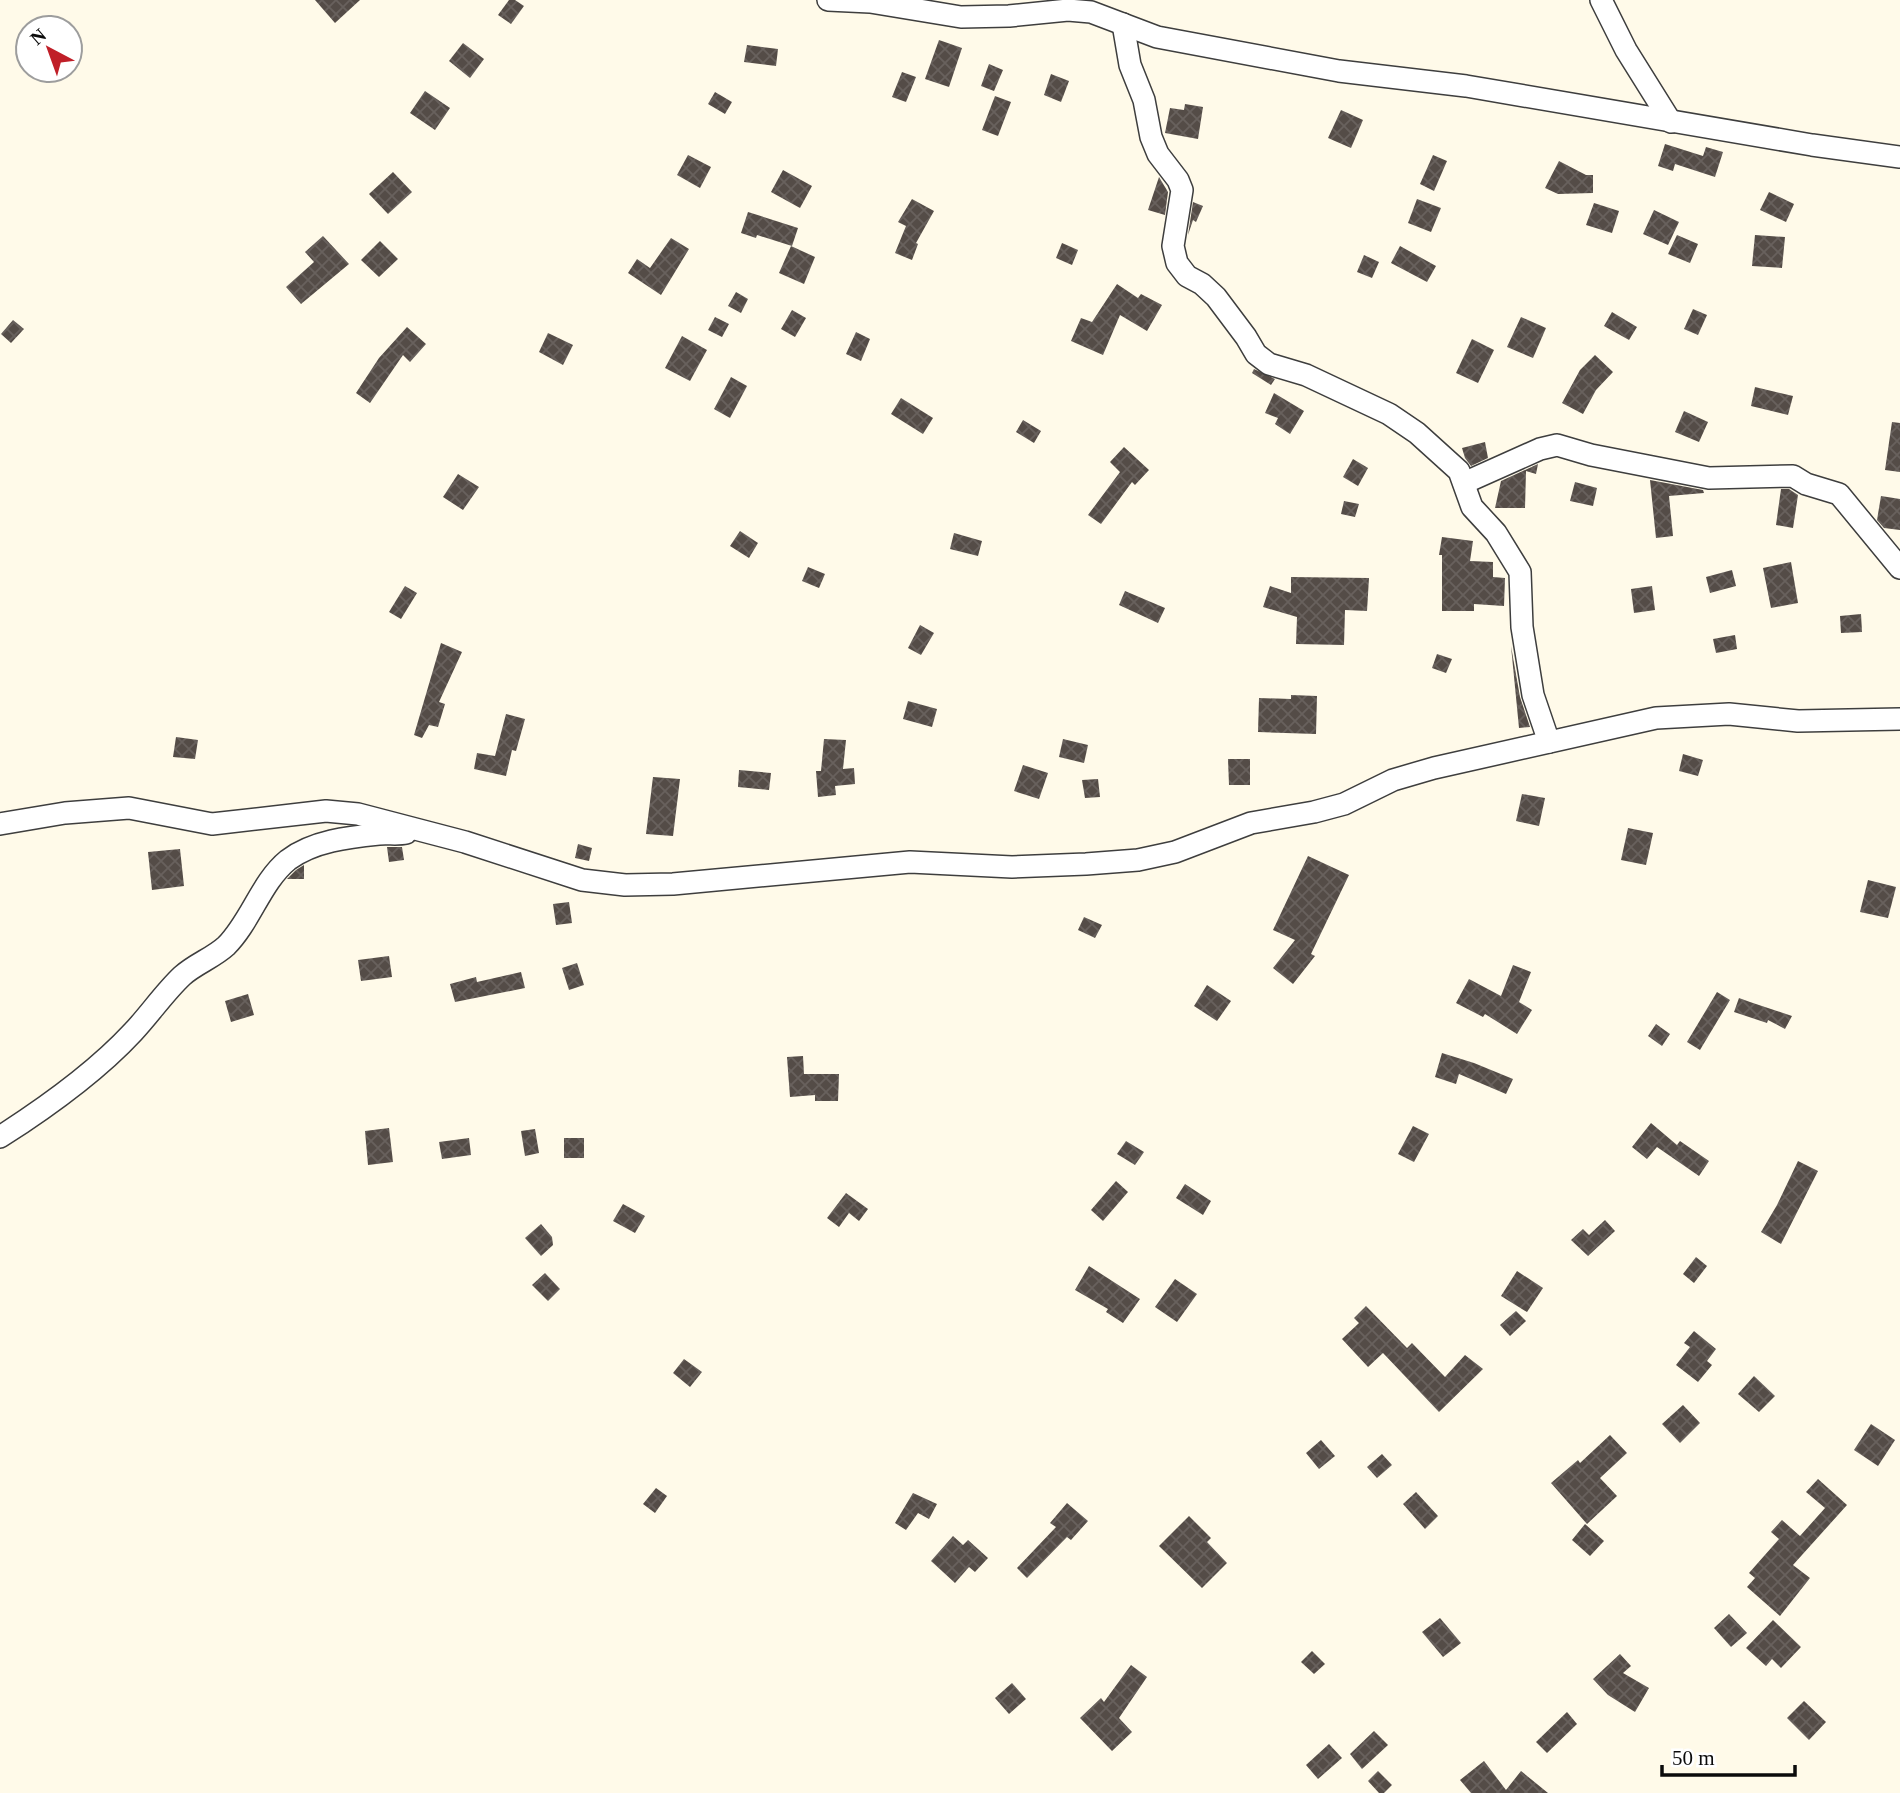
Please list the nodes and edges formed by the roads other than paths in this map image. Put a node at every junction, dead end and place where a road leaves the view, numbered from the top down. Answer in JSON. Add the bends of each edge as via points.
{"nodes":[{"id":1,"x":828,"y":0,"type":"edge"},
{"id":2,"x":1601,"y":0,"type":"edge"},
{"id":3,"x":1123,"y":24,"type":"junction"},
{"id":4,"x":1671,"y":122,"type":"junction"},
{"id":5,"x":1900,"y":157,"type":"edge"},
{"id":6,"x":1464,"y":483,"type":"junction"},
{"id":7,"x":1900,"y":568,"type":"edge"},
{"id":8,"x":1900,"y":719,"type":"edge"},
{"id":9,"x":1549,"y":742,"type":"junction"},
{"id":10,"x":0,"y":824,"type":"edge"},
{"id":11,"x":417,"y":828,"type":"junction"},
{"id":12,"x":0,"y":1137,"type":"edge"}],
"edges":[{"from":1,"to":3,"type":"street","via":[[961,17],[1068,10],[1091,12]]},
{"from":2,"to":4,"type":"street"},
{"from":3,"to":4,"type":"street","via":[[1157,37],[1339,71],[1466,86]]},
{"from":3,"to":6,"type":"street","via":[[1151,137],[1182,190],[1173,246],[1187,276],[1216,298],[1256,354],[1269,364],[1306,375],[1389,414],[1459,471]]},
{"from":4,"to":5,"type":"street"},
{"from":6,"to":7,"type":"street","via":[[1557,445],[1591,456],[1709,478],[1793,476],[1839,494]]},
{"from":6,"to":9,"type":"street","via":[[1472,507],[1496,533],[1520,572],[1522,627],[1533,695]]},
{"from":8,"to":9,"type":"street","via":[[1798,721],[1696,714],[1656,718]]},
{"from":9,"to":11,"type":"street","via":[[1434,768],[1393,780],[1343,804],[1251,823],[1175,852],[1138,860],[1012,867],[910,862],[625,885],[582,880]]},
{"from":10,"to":11,"type":"street","via":[[129,808],[212,824],[326,811]]},
{"from":11,"to":12,"type":"street","via":[[403,834],[327,843],[288,860],[226,946],[184,974],[102,1062]]}]}
